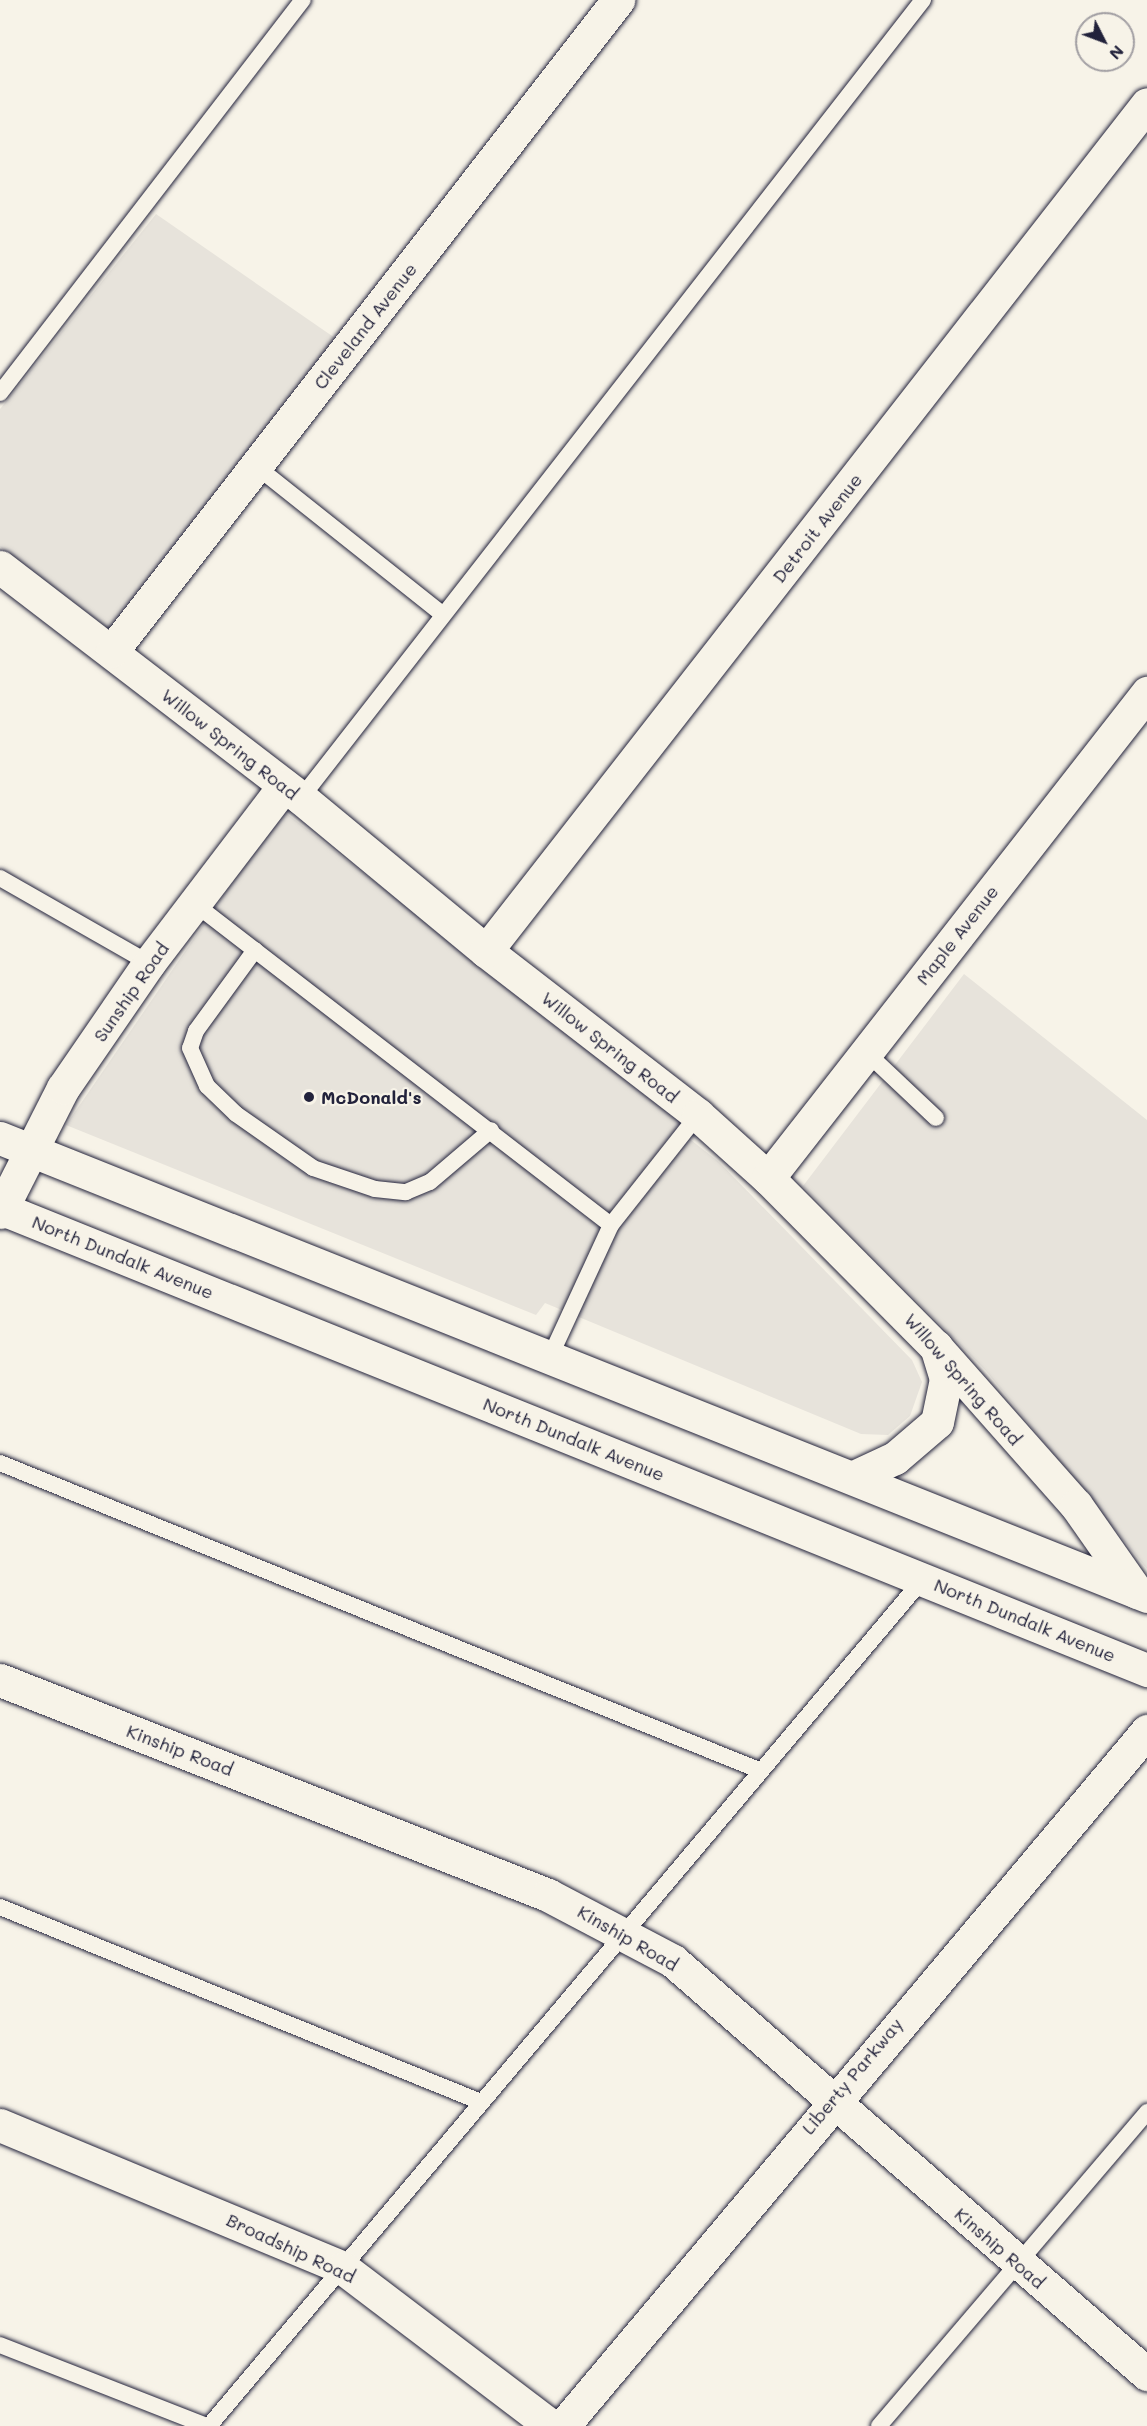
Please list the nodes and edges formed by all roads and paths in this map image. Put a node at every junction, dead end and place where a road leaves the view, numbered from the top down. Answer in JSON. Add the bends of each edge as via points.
{"nodes":[{"id":1,"x":303,"y":0,"type":"edge"},
{"id":2,"x":618,"y":0,"type":"edge"},
{"id":3,"x":923,"y":0,"type":"edge"},
{"id":4,"x":1147,"y":104,"type":"edge"},
{"id":5,"x":0,"y":393,"type":"edge"},
{"id":6,"x":256,"y":466,"type":"junction"},
{"id":7,"x":0,"y":567,"type":"edge"},
{"id":8,"x":443,"y":615,"type":"junction"},
{"id":9,"x":112,"y":651,"type":"junction"},
{"id":10,"x":1147,"y":693,"type":"edge"},
{"id":11,"x":292,"y":792,"type":"junction"},
{"id":12,"x":0,"y":878,"type":"edge"},
{"id":13,"x":195,"y":904,"type":"junction"},
{"id":14,"x":255,"y":950,"type":"junction"},
{"id":15,"x":486,"y":951,"type":"junction"},
{"id":16,"x":149,"y":963,"type":"junction"},
{"id":17,"x":866,"y":1052,"type":"junction"},
{"id":18,"x":698,"y":1115,"type":"junction"},
{"id":19,"x":936,"y":1118,"type":"dead end"},
{"id":20,"x":491,"y":1130,"type":"junction"},
{"id":21,"x":15,"y":1144,"type":"edge"},
{"id":22,"x":768,"y":1178,"type":"junction"},
{"id":23,"x":0,"y":1210,"type":"edge"},
{"id":24,"x":611,"y":1225,"type":"junction"},
{"id":25,"x":936,"y":1347,"type":"junction"},
{"id":26,"x":550,"y":1357,"type":"junction"},
{"id":27,"x":0,"y":1463,"type":"edge"},
{"id":28,"x":854,"y":1477,"type":"junction"},
{"id":29,"x":923,"y":1579,"type":"junction"},
{"id":30,"x":1144,"y":1597,"type":"edge"},
{"id":31,"x":1147,"y":1670,"type":"edge"},
{"id":32,"x":0,"y":1680,"type":"edge"},
{"id":33,"x":1147,"y":1731,"type":"edge"},
{"id":34,"x":761,"y":1771,"type":"junction"},
{"id":35,"x":0,"y":1906,"type":"edge"},
{"id":36,"x":623,"y":1932,"type":"junction"},
{"id":37,"x":481,"y":2102,"type":"junction"},
{"id":38,"x":831,"y":2102,"type":"junction"},
{"id":39,"x":1147,"y":2112,"type":"edge"},
{"id":40,"x":0,"y":2125,"type":"edge"},
{"id":41,"x":1016,"y":2262,"type":"junction"},
{"id":42,"x":343,"y":2268,"type":"junction"},
{"id":43,"x":0,"y":2345,"type":"edge"},
{"id":44,"x":1147,"y":2374,"type":"edge"},
{"id":45,"x":208,"y":2426,"type":"edge"},
{"id":46,"x":551,"y":2426,"type":"edge"},
{"id":47,"x":563,"y":2426,"type":"edge"},
{"id":48,"x":879,"y":2426,"type":"edge"}],
"edges":[{"from":1,"to":5,"type":"lane"},
{"from":2,"to":6,"type":"street","name":"Cleveland Avenue"},
{"from":3,"to":8,"type":"lane"},
{"from":4,"to":15,"type":"street","name":"Detroit Avenue"},
{"from":6,"to":8,"type":"lane"},
{"from":6,"to":9,"type":"street","name":"Cleveland Avenue"},
{"from":7,"to":9,"type":"street","name":"Willow Spring Road"},
{"from":8,"to":11,"type":"lane"},
{"from":9,"to":11,"type":"street","name":"Willow Spring Road"},
{"from":10,"to":17,"type":"street","name":"Maple Avenue"},
{"from":11,"to":13,"type":"street","name":"Sunship Road"},
{"from":11,"to":15,"type":"street","name":"Willow Spring Road"},
{"from":12,"to":16,"type":"lane"},
{"from":13,"to":14,"type":"lane"},
{"from":13,"to":16,"type":"street","name":"Sunship Road"},
{"from":14,"to":20,"type":"lane"},
{"from":14,"to":20,"type":"lane","via":[[196,1031],[190,1048],[207,1086],[236,1114],[313,1168],[375,1189],[406,1191],[430,1182]]},
{"from":15,"to":18,"type":"street","name":"Willow Spring Road"},
{"from":16,"to":21,"type":"street","name":"Sunship Road","via":[[63,1088]]},
{"from":17,"to":19,"type":"lane"},
{"from":17,"to":22,"type":"street","name":"Maple Avenue"},
{"from":18,"to":22,"type":"street","name":"Willow Spring Road"},
{"from":18,"to":24,"type":"lane"},
{"from":20,"to":24,"type":"lane"},
{"from":21,"to":23,"type":"street","name":"Sunship Road"},
{"from":21,"to":26,"type":"street"},
{"from":22,"to":25,"type":"street","name":"Willow Spring Road"},
{"from":23,"to":29,"type":"street","name":"North Dundalk Avenue"},
{"from":24,"to":26,"type":"lane"},
{"from":25,"to":28,"type":"street","via":[[946,1379],[938,1422],[895,1458]]},
{"from":25,"to":30,"type":"street","name":"Willow Spring Road","via":[[1076,1505]]},
{"from":26,"to":28,"type":"street"},
{"from":27,"to":34,"type":"lane"},
{"from":28,"to":30,"type":"street"},
{"from":29,"to":31,"type":"street","name":"North Dundalk Avenue"},
{"from":29,"to":34,"type":"lane"},
{"from":32,"to":36,"type":"street","name":"Kinship Road","via":[[548,1895]]},
{"from":33,"to":38,"type":"street","name":"Liberty Parkway"},
{"from":34,"to":36,"type":"lane"},
{"from":35,"to":37,"type":"lane"},
{"from":36,"to":37,"type":"lane"},
{"from":36,"to":38,"type":"street","name":"Kinship Road","via":[[673,1961]]},
{"from":37,"to":42,"type":"lane"},
{"from":38,"to":41,"type":"street","name":"Kinship Road"},
{"from":38,"to":47,"type":"street","name":"Liberty Parkway"},
{"from":39,"to":41,"type":"lane"},
{"from":40,"to":42,"type":"street","name":"Broadship Road"},
{"from":41,"to":44,"type":"street","name":"Kinship Road"},
{"from":41,"to":48,"type":"lane"},
{"from":42,"to":45,"type":"lane"},
{"from":42,"to":46,"type":"street","name":"Broadship Road"},
{"from":43,"to":45,"type":"lane"}]}
